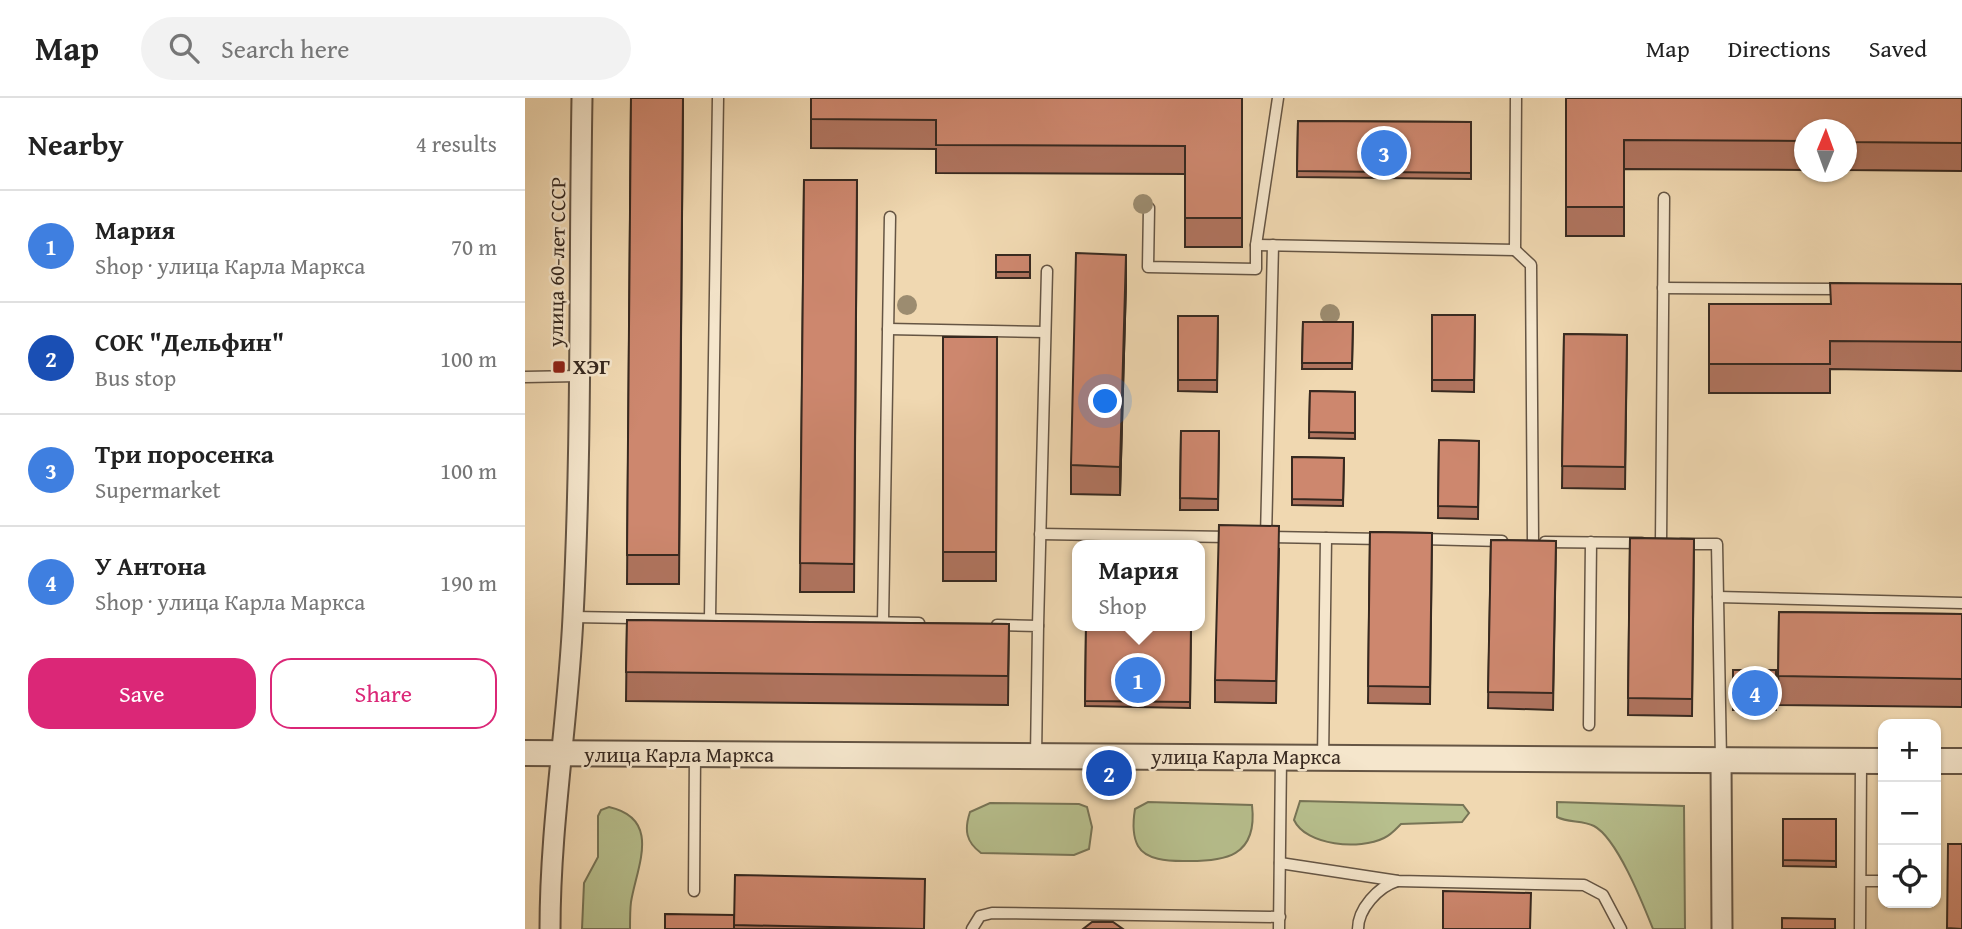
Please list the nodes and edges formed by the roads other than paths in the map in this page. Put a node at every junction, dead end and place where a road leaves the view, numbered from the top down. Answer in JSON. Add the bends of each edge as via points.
{"nodes":[{"id":1,"x":582,"y":98,"type":"edge"},
{"id":2,"x":717,"y":98,"type":"edge"},
{"id":3,"x":1278,"y":98,"type":"edge"},
{"id":4,"x":1516,"y":98,"type":"edge"},
{"id":5,"x":1664,"y":198,"type":"dead end"},
{"id":6,"x":1149,"y":208,"type":"dead end"},
{"id":7,"x":890,"y":217,"type":"dead end"},
{"id":8,"x":1256,"y":245,"type":"junction"},
{"id":9,"x":1273,"y":246,"type":"junction"},
{"id":10,"x":1515,"y":250,"type":"junction"},
{"id":11,"x":1047,"y":271,"type":"dead end"},
{"id":12,"x":1663,"y":288,"type":"junction"},
{"id":13,"x":1853,"y":289,"type":"edge"},
{"id":14,"x":888,"y":329,"type":"junction"},
{"id":15,"x":1045,"y":332,"type":"junction"},
{"id":16,"x":578,"y":376,"type":"junction"},
{"id":17,"x":525,"y":377,"type":"edge"},
{"id":18,"x":1040,"y":534,"type":"junction"},
{"id":19,"x":1239,"y":537,"type":"edge"},
{"id":20,"x":1252,"y":537,"type":"edge"},
{"id":21,"x":1266,"y":537,"type":"junction"},
{"id":22,"x":1326,"y":538,"type":"junction"},
{"id":23,"x":1400,"y":539,"type":"edge"},
{"id":24,"x":1414,"y":539,"type":"edge"},
{"id":25,"x":1533,"y":541,"type":"junction"},
{"id":26,"x":1591,"y":542,"type":"junction"},
{"id":27,"x":1661,"y":543,"type":"junction"},
{"id":28,"x":1718,"y":597,"type":"junction"},
{"id":29,"x":1962,"y":603,"type":"edge"},
{"id":30,"x":573,"y":617,"type":"junction"},
{"id":31,"x":710,"y":618,"type":"junction"},
{"id":32,"x":883,"y":622,"type":"junction"},
{"id":33,"x":935,"y":623,"type":"edge"},
{"id":34,"x":986,"y":625,"type":"edge"},
{"id":35,"x":1038,"y":626,"type":"junction"},
{"id":36,"x":1589,"y":724,"type":"dead end"},
{"id":37,"x":525,"y":753,"type":"edge"},
{"id":38,"x":562,"y":754,"type":"junction"},
{"id":39,"x":695,"y":755,"type":"junction"},
{"id":40,"x":1036,"y":757,"type":"junction"},
{"id":41,"x":1281,"y":758,"type":"junction"},
{"id":42,"x":1323,"y":758,"type":"junction"},
{"id":43,"x":1721,"y":760,"type":"junction"},
{"id":44,"x":1872,"y":760,"type":"edge"},
{"id":45,"x":1941,"y":761,"type":"edge"},
{"id":46,"x":1962,"y":761,"type":"edge"},
{"id":47,"x":1280,"y":863,"type":"junction"},
{"id":48,"x":1398,"y":881,"type":"junction"},
{"id":49,"x":1861,"y":881,"type":"junction"},
{"id":50,"x":1878,"y":881,"type":"edge"},
{"id":51,"x":694,"y":891,"type":"dead end"},
{"id":52,"x":1280,"y":917,"type":"junction"},
{"id":53,"x":1358,"y":924,"type":"edge"},
{"id":54,"x":549,"y":929,"type":"edge"},
{"id":55,"x":972,"y":929,"type":"edge"},
{"id":56,"x":1279,"y":929,"type":"edge"},
{"id":57,"x":1351,"y":929,"type":"edge"},
{"id":58,"x":1621,"y":929,"type":"edge"},
{"id":59,"x":1722,"y":929,"type":"edge"},
{"id":60,"x":1860,"y":929,"type":"edge"}],
"edges":[{"from":1,"to":16,"type":"street","name":"улица 60-лет СССР"},
{"from":2,"to":31,"type":"lane"},
{"from":3,"to":8,"type":"lane"},
{"from":4,"to":10,"type":"lane"},
{"from":5,"to":12,"type":"lane"},
{"from":6,"to":8,"type":"lane","via":[[1148,267],[1257,269]]},
{"from":7,"to":14,"type":"lane"},
{"from":8,"to":9,"type":"lane"},
{"from":9,"to":10,"type":"lane"},
{"from":9,"to":21,"type":"lane"},
{"from":10,"to":25,"type":"lane","via":[[1531,265]]},
{"from":11,"to":15,"type":"lane"},
{"from":12,"to":13,"type":"lane"},
{"from":12,"to":27,"type":"lane"},
{"from":14,"to":15,"type":"lane"},
{"from":14,"to":32,"type":"lane"},
{"from":15,"to":18,"type":"lane"},
{"from":16,"to":17,"type":"lane"},
{"from":16,"to":30,"type":"street","name":"улица 60-лет СССР"},
{"from":18,"to":19,"type":"lane"},
{"from":18,"to":35,"type":"lane"},
{"from":20,"to":21,"type":"lane"},
{"from":21,"to":22,"type":"lane"},
{"from":22,"to":23,"type":"lane"},
{"from":22,"to":42,"type":"lane"},
{"from":24,"to":25,"type":"lane"},
{"from":25,"to":26,"type":"lane"},
{"from":26,"to":27,"type":"lane"},
{"from":26,"to":36,"type":"lane"},
{"from":27,"to":28,"type":"lane","via":[[1717,544]]},
{"from":28,"to":29,"type":"lane"},
{"from":28,"to":43,"type":"lane"},
{"from":30,"to":31,"type":"lane"},
{"from":30,"to":38,"type":"street","name":"улица 60-лет СССР"},
{"from":31,"to":32,"type":"lane"},
{"from":32,"to":33,"type":"lane"},
{"from":34,"to":35,"type":"lane"},
{"from":35,"to":40,"type":"lane"},
{"from":37,"to":38,"type":"street","name":"улица Карла Маркса"},
{"from":38,"to":39,"type":"street","name":"улица Карла Маркса"},
{"from":38,"to":54,"type":"street","name":"улица 60-лет СССР"},
{"from":39,"to":40,"type":"street","name":"улица Карла Маркса"},
{"from":39,"to":51,"type":"lane"},
{"from":40,"to":41,"type":"street","name":"улица Карла Маркса"},
{"from":41,"to":42,"type":"street","name":"улица Карла Маркса"},
{"from":41,"to":47,"type":"lane"},
{"from":42,"to":43,"type":"street","name":"улица Карла Маркса"},
{"from":43,"to":44,"type":"street","name":"улица Карла Маркса"},
{"from":43,"to":59,"type":"street"},
{"from":44,"to":49,"type":"lane"},
{"from":45,"to":46,"type":"street"},
{"from":47,"to":48,"type":"lane"},
{"from":47,"to":52,"type":"lane"},
{"from":48,"to":53,"type":"lane","via":[[1373,896]]},
{"from":48,"to":58,"type":"lane","via":[[1584,885],[1603,895]]},
{"from":49,"to":50,"type":"lane"},
{"from":49,"to":60,"type":"lane"},
{"from":52,"to":55,"type":"lane","via":[[992,913],[980,916]]},
{"from":52,"to":56,"type":"lane"},
{"from":53,"to":57,"type":"lane"}]}
